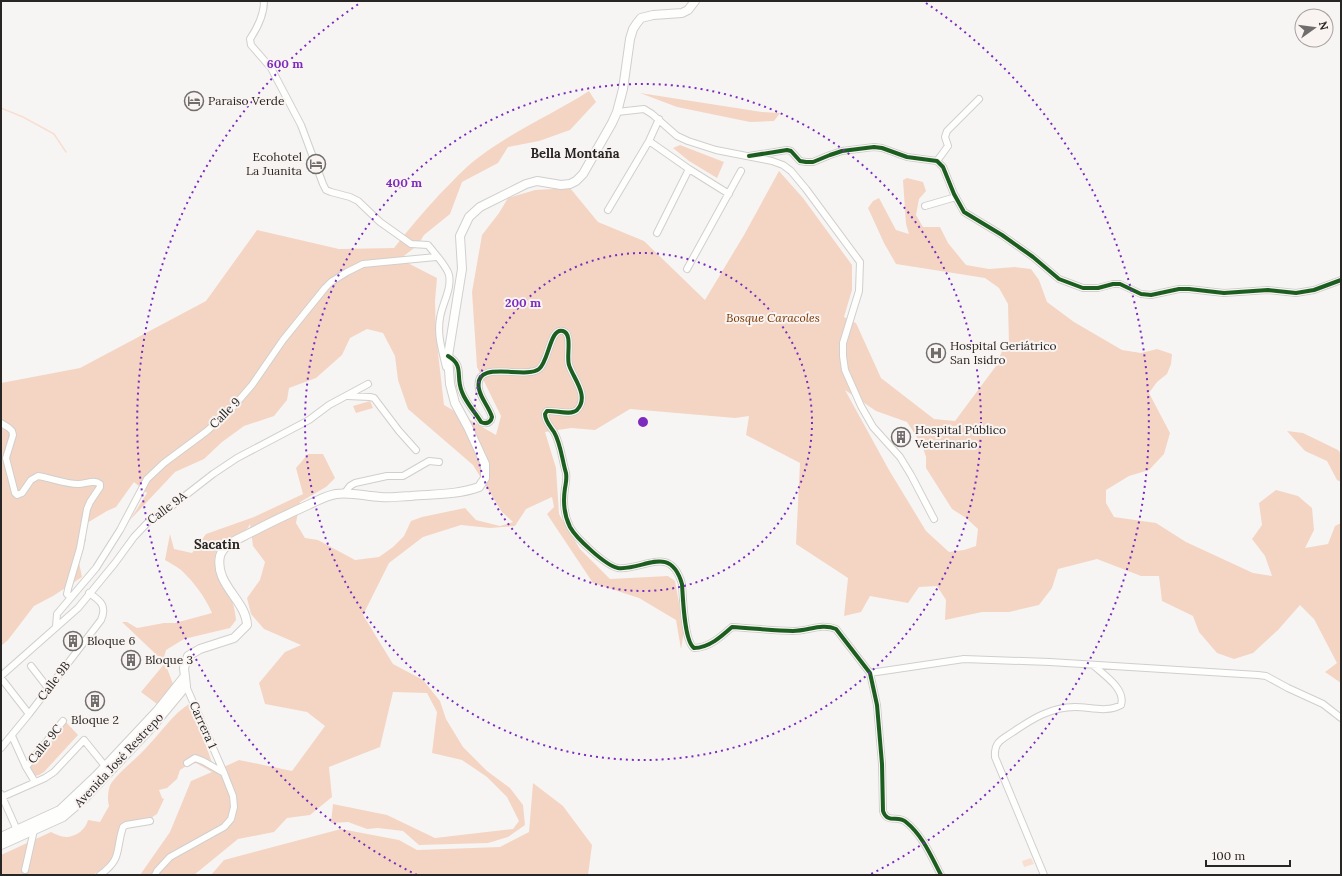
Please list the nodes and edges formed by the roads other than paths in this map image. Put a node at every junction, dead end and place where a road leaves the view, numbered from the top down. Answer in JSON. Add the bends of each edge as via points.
{"nodes":[{"id":1,"x":264,"y":1,"type":"edge"},
{"id":2,"x":695,"y":1,"type":"edge"},
{"id":3,"x":979,"y":99,"type":"dead end"},
{"id":4,"x":617,"y":112,"type":"junction"},
{"id":5,"x":659,"y":119,"type":"junction"},
{"id":6,"x":649,"y":141,"type":"junction"},
{"id":7,"x":749,"y":156,"type":"junction"},
{"id":8,"x":937,"y":161,"type":"junction"},
{"id":9,"x":689,"y":169,"type":"junction"},
{"id":10,"x":741,"y":171,"type":"dead end"},
{"id":11,"x":729,"y":194,"type":"junction"},
{"id":12,"x":956,"y":197,"type":"junction"},
{"id":13,"x":926,"y":206,"type":"dead end"},
{"id":14,"x":608,"y":210,"type":"dead end"},
{"id":15,"x":657,"y":233,"type":"dead end"},
{"id":16,"x":436,"y":257,"type":"junction"},
{"id":17,"x":687,"y":269,"type":"dead end"},
{"id":18,"x":1341,"y":280,"type":"edge"},
{"id":19,"x":448,"y":356,"type":"junction"},
{"id":20,"x":368,"y":384,"type":"dead end"},
{"id":21,"x":450,"y":384,"type":"junction"},
{"id":22,"x":345,"y":396,"type":"junction"},
{"id":23,"x":1,"y":423,"type":"edge"},
{"id":24,"x":416,"y":450,"type":"dead end"},
{"id":25,"x":439,"y":462,"type":"dead end"},
{"id":26,"x":344,"y":494,"type":"junction"},
{"id":27,"x":934,"y":520,"type":"dead end"},
{"id":28,"x":90,"y":594,"type":"junction"},
{"id":29,"x":71,"y":597,"type":"junction"},
{"id":30,"x":56,"y":627,"type":"junction"},
{"id":31,"x":1093,"y":665,"type":"junction"},
{"id":32,"x":31,"y":666,"type":"dead end"},
{"id":33,"x":870,"y":673,"type":"junction"},
{"id":34,"x":184,"y":676,"type":"junction"},
{"id":35,"x":1,"y":677,"type":"edge"},
{"id":36,"x":186,"y":686,"type":"junction"},
{"id":37,"x":48,"y":688,"type":"junction"},
{"id":38,"x":29,"y":714,"type":"junction"},
{"id":39,"x":1341,"y":718,"type":"edge"},
{"id":40,"x":64,"y":721,"type":"dead end"},
{"id":41,"x":12,"y":736,"type":"junction"},
{"id":42,"x":1,"y":748,"type":"edge"},
{"id":43,"x":187,"y":763,"type":"dead end"},
{"id":44,"x":105,"y":766,"type":"junction"},
{"id":45,"x":26,"y":767,"type":"junction"},
{"id":46,"x":224,"y":773,"type":"junction"},
{"id":47,"x":35,"y":782,"type":"junction"},
{"id":48,"x":2,"y":796,"type":"edge"},
{"id":49,"x":150,"y":821,"type":"dead end"},
{"id":50,"x":16,"y":830,"type":"junction"},
{"id":51,"x":34,"y":830,"type":"junction"},
{"id":52,"x":1,"y":837,"type":"edge"},
{"id":53,"x":1,"y":845,"type":"edge"},
{"id":54,"x":25,"y":870,"type":"dead end"},
{"id":55,"x":100,"y":875,"type":"edge"},
{"id":56,"x":156,"y":875,"type":"edge"},
{"id":57,"x":940,"y":875,"type":"edge"},
{"id":58,"x":1044,"y":875,"type":"edge"}],
"edges":[{"from":1,"to":16,"type":"street","via":[[258,27],[250,39],[251,45],[271,68],[302,125],[326,190],[358,201],[380,222],[411,244],[428,245]]},
{"from":2,"to":4,"type":"main road","via":[[682,14],[653,15],[641,18],[637,23],[630,39]]},
{"from":3,"to":8,"type":"street","via":[[947,131],[945,138],[948,146]]},
{"from":4,"to":5,"type":"street","via":[[644,109]]},
{"from":4,"to":19,"type":"main road","via":[[583,174],[576,181],[561,185],[537,181],[526,184],[480,207],[469,217],[460,236],[462,269]]},
{"from":5,"to":6,"type":"street"},
{"from":5,"to":7,"type":"street","via":[[677,136],[688,141],[716,150]]},
{"from":6,"to":9,"type":"street"},
{"from":6,"to":14,"type":"street"},
{"from":7,"to":8,"type":"street","via":[[787,150],[800,161],[813,162],[842,151],[882,148],[907,157]]},
{"from":7,"to":27,"type":"street","via":[[772,161],[791,171],[860,262],[859,291],[843,343],[845,370],[869,420],[900,458]]},
{"from":8,"to":12,"type":"street","via":[[943,167]]},
{"from":9,"to":11,"type":"street"},
{"from":9,"to":15,"type":"street"},
{"from":10,"to":11,"type":"street"},
{"from":11,"to":17,"type":"street"},
{"from":12,"to":13,"type":"street"},
{"from":12,"to":18,"type":"street","via":[[964,212],[1033,257],[1059,279],[1083,288],[1120,284],[1141,294],[1151,295],[1180,289],[1224,293],[1268,290],[1296,293],[1314,290]]},
{"from":16,"to":21,"type":"street","via":[[447,270],[449,277],[440,317],[439,335]]},
{"from":16,"to":29,"type":"street","name":"Calle 9","via":[[363,264],[331,282],[233,406],[207,431],[147,479],[96,568]]},
{"from":19,"to":21,"type":"main road"},
{"from":19,"to":33,"type":"street","via":[[458,364],[459,382],[464,398],[481,422],[487,423],[492,417],[480,391],[480,377],[494,371],[525,373],[537,370],[546,359],[553,335],[562,330],[566,332],[569,341],[569,365],[582,399],[576,411],[547,411],[545,418],[558,442],[567,480],[564,503],[566,518],[570,528],[583,544],[616,568],[655,561],[670,564],[680,576],[688,637],[694,648],[704,647],[732,627],[792,631],[829,627],[836,629],[843,636]]},
{"from":20,"to":22,"type":"street","name":"Calle 9A"},
{"from":21,"to":26,"type":"main road","via":[[455,402],[485,464],[485,478],[480,487],[452,494],[395,497]]},
{"from":22,"to":24,"type":"street","via":[[374,398]]},
{"from":22,"to":28,"type":"street","name":"Calle 9A","via":[[309,420],[237,458],[151,519]]},
{"from":23,"to":29,"type":"street","via":[[12,431],[13,436],[6,458],[17,495],[22,494],[31,480],[38,476],[72,484],[100,484],[87,509],[80,548],[68,589]]},
{"from":25,"to":26,"type":"street","via":[[429,461],[403,476],[387,476],[355,483]]},
{"from":26,"to":34,"type":"main road","via":[[325,497],[279,518],[223,549],[220,556],[221,570],[230,591],[245,614],[246,625],[234,638],[192,652],[186,661]]},
{"from":28,"to":30,"type":"street","name":"Calle 9A"},
{"from":28,"to":37,"type":"street","name":"Calle 9B","via":[[102,603],[104,612],[101,620]]},
{"from":29,"to":30,"type":"street","name":"Calle 9","via":[[57,614]]},
{"from":30,"to":35,"type":"street","name":"Calle 9A"},
{"from":31,"to":33,"type":"street","via":[[964,659]]},
{"from":31,"to":39,"type":"street","via":[[1266,676],[1323,704]]},
{"from":31,"to":58,"type":"street","via":[[1121,693],[1121,705],[1108,709],[1074,707],[1054,710],[1026,723],[1000,740],[994,748],[995,757]]},
{"from":32,"to":37,"type":"street"},
{"from":33,"to":57,"type":"street","via":[[877,705],[883,811],[888,818],[907,822],[924,842]]},
{"from":34,"to":36,"type":"main road","name":"Carrera 1"},
{"from":34,"to":44,"type":"main road","name":"Avenida José Restrepo","via":[[161,707]]},
{"from":35,"to":38,"type":"street"},
{"from":36,"to":46,"type":"street","name":"Carrera 1"},
{"from":36,"to":51,"type":"main road","name":"Avenida José Restrepo","via":[[152,727],[84,799],[63,817]]},
{"from":37,"to":38,"type":"street","name":"Calle 9B"},
{"from":38,"to":41,"type":"street","name":"Calle 9B"},
{"from":40,"to":45,"type":"street","name":"Calle 9C"},
{"from":41,"to":42,"type":"street","name":"Calle 9B"},
{"from":41,"to":45,"type":"street"},
{"from":43,"to":46,"type":"street","via":[[195,758]]},
{"from":44,"to":47,"type":"street","via":[[84,740],[54,772]]},
{"from":44,"to":50,"type":"main road","name":"Avenida José Restrepo","via":[[60,810]]},
{"from":45,"to":47,"type":"street"},
{"from":46,"to":56,"type":"street","name":"Carrera 1","via":[[233,796],[231,819],[224,827],[170,857]]},
{"from":47,"to":48,"type":"street"},
{"from":48,"to":50,"type":"street"},
{"from":49,"to":55,"type":"street","via":[[123,827],[117,858]]},
{"from":50,"to":52,"type":"main road","name":"Avenida José Restrepo"},
{"from":51,"to":53,"type":"main road","name":"Avenida José Restrepo"},
{"from":51,"to":54,"type":"street"}]}
